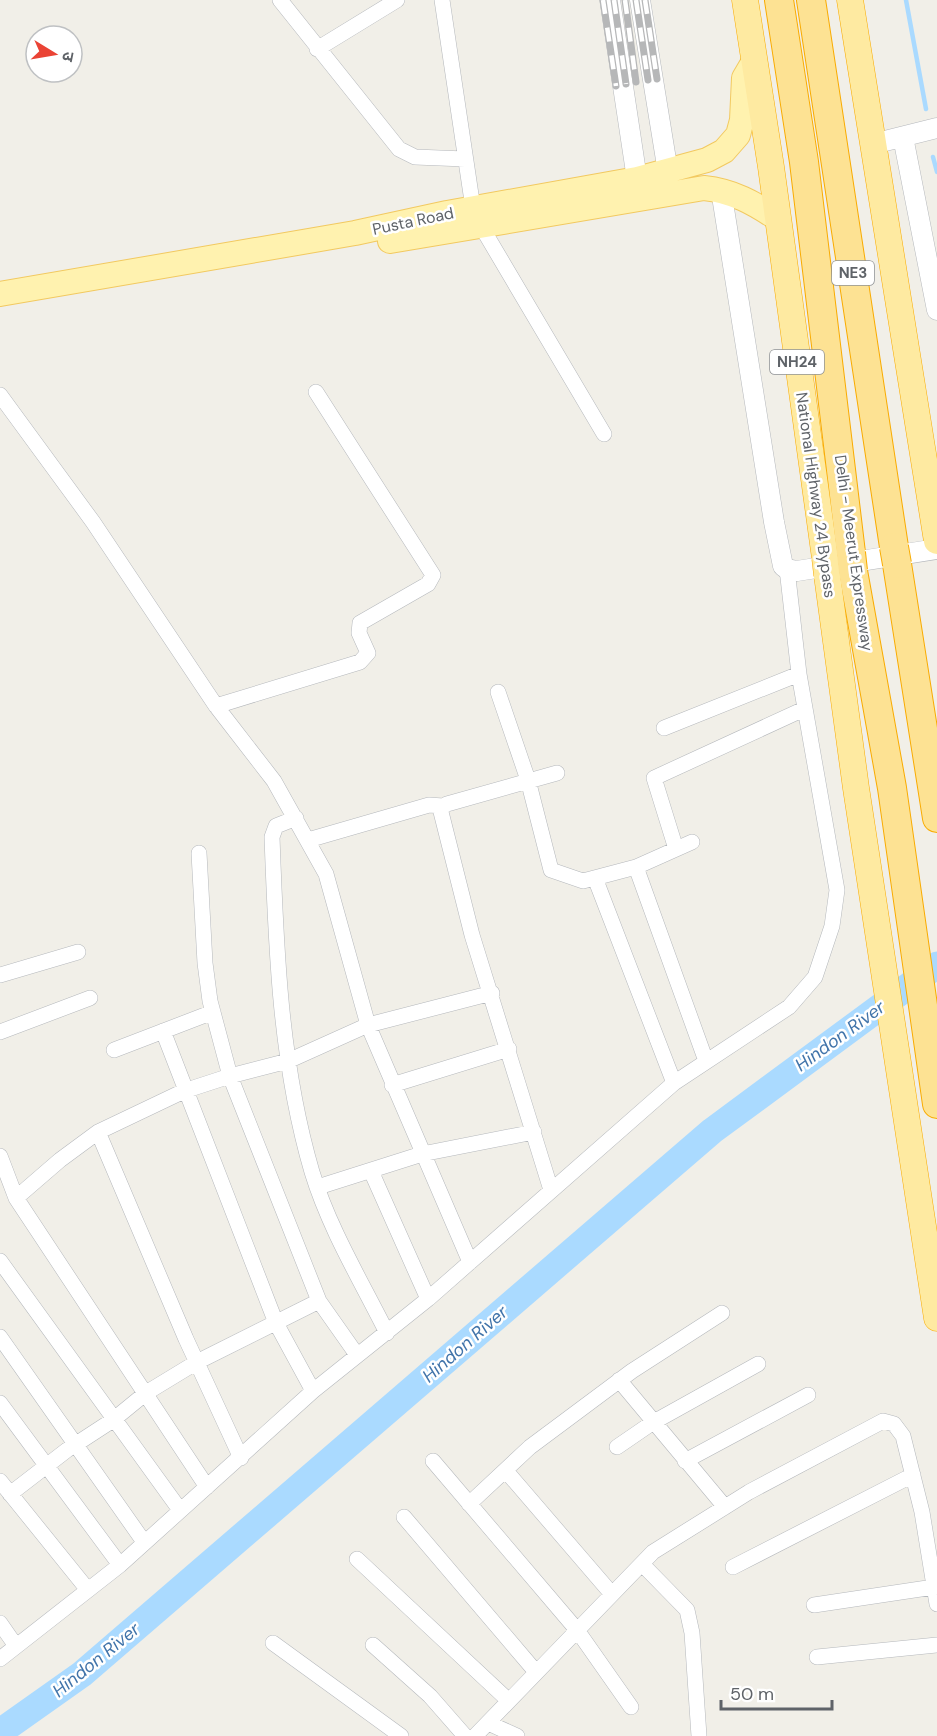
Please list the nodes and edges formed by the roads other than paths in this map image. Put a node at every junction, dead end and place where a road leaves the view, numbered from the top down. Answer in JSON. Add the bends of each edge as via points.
{"nodes":[{"id":1,"x":280,"y":0,"type":"edge"},
{"id":2,"x":398,"y":0,"type":"edge"},
{"id":3,"x":442,"y":0,"type":"edge"},
{"id":4,"x":610,"y":0,"type":"edge"},
{"id":5,"x":640,"y":0,"type":"edge"},
{"id":6,"x":745,"y":0,"type":"edge"},
{"id":7,"x":779,"y":0,"type":"edge"},
{"id":8,"x":811,"y":0,"type":"edge"},
{"id":9,"x":850,"y":0,"type":"edge"},
{"id":10,"x":317,"y":49,"type":"junction"},
{"id":11,"x":754,"y":61,"type":"junction"},
{"id":12,"x":937,"y":128,"type":"edge"},
{"id":13,"x":903,"y":137,"type":"junction"},
{"id":14,"x":873,"y":144,"type":"junction"},
{"id":15,"x":465,"y":159,"type":"junction"},
{"id":16,"x":668,"y":172,"type":"junction"},
{"id":17,"x":636,"y":179,"type":"junction"},
{"id":18,"x":721,"y":190,"type":"junction"},
{"id":19,"x":477,"y":217,"type":"junction"},
{"id":20,"x":778,"y":219,"type":"junction"},
{"id":21,"x":0,"y":294,"type":"edge"},
{"id":22,"x":0,"y":309,"type":"edge"},
{"id":23,"x":937,"y":310,"type":"edge"},
{"id":24,"x":316,"y":392,"type":"dead end"},
{"id":25,"x":0,"y":395,"type":"edge"},
{"id":26,"x":604,"y":434,"type":"dead end"},
{"id":27,"x":937,"y":540,"type":"edge"},
{"id":28,"x":937,"y":549,"type":"edge"},
{"id":29,"x":839,"y":564,"type":"junction"},
{"id":30,"x":787,"y":569,"type":"junction"},
{"id":31,"x":798,"y":674,"type":"junction"},
{"id":32,"x":498,"y":692,"type":"dead end"},
{"id":33,"x":216,"y":706,"type":"junction"},
{"id":34,"x":804,"y":709,"type":"junction"},
{"id":35,"x":664,"y":728,"type":"dead end"},
{"id":36,"x":557,"y":773,"type":"dead end"},
{"id":37,"x":528,"y":780,"type":"junction"},
{"id":38,"x":443,"y":806,"type":"junction"},
{"id":39,"x":296,"y":818,"type":"junction"},
{"id":40,"x":937,"y":818,"type":"edge"},
{"id":41,"x":308,"y":840,"type":"junction"},
{"id":42,"x":692,"y":842,"type":"dead end"},
{"id":43,"x":676,"y":849,"type":"junction"},
{"id":44,"x":199,"y":853,"type":"dead end"},
{"id":45,"x":636,"y":867,"type":"junction"},
{"id":46,"x":595,"y":878,"type":"junction"},
{"id":47,"x":78,"y":952,"type":"dead end"},
{"id":48,"x":0,"y":975,"type":"edge"},
{"id":49,"x":492,"y":993,"type":"junction"},
{"id":50,"x":90,"y":998,"type":"dead end"},
{"id":51,"x":213,"y":1012,"type":"junction"},
{"id":52,"x":368,"y":1025,"type":"junction"},
{"id":53,"x":163,"y":1031,"type":"junction"},
{"id":54,"x":0,"y":1032,"type":"edge"},
{"id":55,"x":509,"y":1049,"type":"junction"},
{"id":56,"x":114,"y":1050,"type":"dead end"},
{"id":57,"x":706,"y":1061,"type":"junction"},
{"id":58,"x":288,"y":1062,"type":"junction"},
{"id":59,"x":230,"y":1076,"type":"junction"},
{"id":60,"x":674,"y":1083,"type":"junction"},
{"id":61,"x":392,"y":1085,"type":"junction"},
{"id":62,"x":184,"y":1091,"type":"junction"},
{"id":63,"x":937,"y":1104,"type":"edge"},
{"id":64,"x":98,"y":1132,"type":"junction"},
{"id":65,"x":534,"y":1132,"type":"junction"},
{"id":66,"x":422,"y":1154,"type":"junction"},
{"id":67,"x":0,"y":1156,"type":"edge"},
{"id":68,"x":371,"y":1171,"type":"junction"},
{"id":69,"x":318,"y":1187,"type":"junction"},
{"id":70,"x":551,"y":1190,"type":"junction"},
{"id":71,"x":16,"y":1198,"type":"junction"},
{"id":72,"x":0,"y":1261,"type":"edge"},
{"id":73,"x":470,"y":1262,"type":"junction"},
{"id":74,"x":428,"y":1299,"type":"junction"},
{"id":75,"x":319,"y":1301,"type":"junction"},
{"id":76,"x":722,"y":1313,"type":"dead end"},
{"id":77,"x":937,"y":1318,"type":"edge"},
{"id":78,"x":276,"y":1323,"type":"junction"},
{"id":79,"x":387,"y":1333,"type":"junction"},
{"id":80,"x":0,"y":1337,"type":"edge"},
{"id":81,"x":357,"y":1354,"type":"junction"},
{"id":82,"x":197,"y":1362,"type":"junction"},
{"id":83,"x":758,"y":1364,"type":"dead end"},
{"id":84,"x":619,"y":1380,"type":"junction"},
{"id":85,"x":314,"y":1391,"type":"junction"},
{"id":86,"x":146,"y":1393,"type":"junction"},
{"id":87,"x":808,"y":1395,"type":"dead end"},
{"id":88,"x":0,"y":1403,"type":"edge"},
{"id":89,"x":113,"y":1420,"type":"junction"},
{"id":90,"x":652,"y":1422,"type":"junction"},
{"id":91,"x":74,"y":1446,"type":"junction"},
{"id":92,"x":617,"y":1447,"type":"dead end"},
{"id":93,"x":241,"y":1458,"type":"junction"},
{"id":94,"x":433,"y":1461,"type":"dead end"},
{"id":95,"x":686,"y":1461,"type":"junction"},
{"id":96,"x":46,"y":1467,"type":"junction"},
{"id":97,"x":506,"y":1471,"type":"junction"},
{"id":98,"x":913,"y":1475,"type":"junction"},
{"id":99,"x":0,"y":1480,"type":"edge"},
{"id":100,"x":207,"y":1488,"type":"junction"},
{"id":101,"x":10,"y":1494,"type":"junction"},
{"id":102,"x":469,"y":1504,"type":"junction"},
{"id":103,"x":725,"y":1507,"type":"junction"},
{"id":104,"x":180,"y":1510,"type":"junction"},
{"id":105,"x":404,"y":1517,"type":"dead end"},
{"id":106,"x":144,"y":1542,"type":"junction"},
{"id":107,"x":357,"y":1559,"type":"dead end"},
{"id":108,"x":642,"y":1564,"type":"junction"},
{"id":109,"x":120,"y":1565,"type":"junction"},
{"id":110,"x":733,"y":1567,"type":"dead end"},
{"id":111,"x":934,"y":1587,"type":"junction"},
{"id":112,"x":88,"y":1590,"type":"junction"},
{"id":113,"x":611,"y":1593,"type":"junction"},
{"id":114,"x":937,"y":1604,"type":"edge"},
{"id":115,"x":814,"y":1605,"type":"dead end"},
{"id":116,"x":0,"y":1623,"type":"edge"},
{"id":117,"x":577,"y":1630,"type":"junction"},
{"id":118,"x":273,"y":1642,"type":"dead end"},
{"id":119,"x":373,"y":1645,"type":"dead end"},
{"id":120,"x":937,"y":1645,"type":"edge"},
{"id":121,"x":16,"y":1646,"type":"junction"},
{"id":122,"x":817,"y":1657,"type":"dead end"},
{"id":123,"x":0,"y":1659,"type":"edge"},
{"id":124,"x":536,"y":1672,"type":"junction"},
{"id":125,"x":509,"y":1701,"type":"junction"},
{"id":126,"x":631,"y":1707,"type":"dead end"},
{"id":127,"x":488,"y":1723,"type":"junction"},
{"id":128,"x":401,"y":1736,"type":"edge"},
{"id":129,"x":465,"y":1736,"type":"edge"},
{"id":130,"x":475,"y":1736,"type":"edge"},
{"id":131,"x":517,"y":1736,"type":"edge"},
{"id":132,"x":699,"y":1736,"type":"edge"}],
"edges":[{"from":1,"to":10,"type":"street"},
{"from":2,"to":10,"type":"street"},
{"from":3,"to":15,"type":"street"},
{"from":4,"to":17,"type":"street"},
{"from":5,"to":16,"type":"street"},
{"from":6,"to":11,"type":"highway","name":"National Highway 24 Bypass"},
{"from":7,"to":29,"type":"highway","name":"Delhi - Meerut Expressway","number":"NE3","via":[[804,162]]},
{"from":8,"to":40,"type":"highway","number":"NE3"},
{"from":9,"to":14,"type":"highway"},
{"from":10,"to":15,"type":"street","via":[[399,149],[415,157]]},
{"from":11,"to":16,"type":"main road","name":"Pusta Road","via":[[744,78],[742,120],[733,144],[707,160]]},
{"from":11,"to":20,"type":"highway","name":"National Highway 24 Bypass","number":"NH24"},
{"from":12,"to":13,"type":"street"},
{"from":13,"to":14,"type":"street"},
{"from":13,"to":23,"type":"street"},
{"from":14,"to":27,"type":"highway"},
{"from":15,"to":19,"type":"street"},
{"from":16,"to":17,"type":"main road","name":"Pusta Road"},
{"from":17,"to":19,"type":"main road","name":"Pusta Road"},
{"from":18,"to":19,"type":"main road","name":"Pusta Road","via":[[704,188]]},
{"from":18,"to":20,"type":"main road","name":"Pusta Road","via":[[751,201]]},
{"from":18,"to":30,"type":"street","via":[[774,522]]},
{"from":19,"to":21,"type":"main road","name":"Pusta Road","via":[[355,233]]},
{"from":19,"to":22,"type":"main road","name":"Pusta Road"},
{"from":19,"to":26,"type":"street"},
{"from":20,"to":29,"type":"highway","name":"National Highway 24 Bypass","number":"NH24"},
{"from":24,"to":33,"type":"street","via":[[433,575],[428,584],[360,623],[359,633],[368,653],[360,662]]},
{"from":25,"to":33,"type":"street","via":[[93,522]]},
{"from":28,"to":30,"type":"street","via":[[803,570]]},
{"from":29,"to":63,"type":"highway","name":"Delhi - Meerut Expressway","number":"NE3","via":[[892,788]]},
{"from":29,"to":77,"type":"highway","name":"National Highway 24 Bypass","number":"NH24","via":[[842,679],[856,788]]},
{"from":30,"to":31,"type":"street"},
{"from":31,"to":34,"type":"street"},
{"from":31,"to":35,"type":"street"},
{"from":32,"to":37,"type":"street"},
{"from":33,"to":39,"type":"street","via":[[274,781]]},
{"from":34,"to":43,"type":"street","via":[[654,778]]},
{"from":34,"to":57,"type":"street","via":[[837,890],[832,927],[814,977],[803,993],[789,1007]]},
{"from":36,"to":37,"type":"street"},
{"from":37,"to":38,"type":"street"},
{"from":37,"to":46,"type":"street","via":[[551,870],[584,881]]},
{"from":38,"to":41,"type":"street","via":[[429,805]]},
{"from":38,"to":49,"type":"street","via":[[441,817],[472,935]]},
{"from":39,"to":41,"type":"street"},
{"from":39,"to":58,"type":"street","via":[[276,826],[272,837],[277,960]]},
{"from":41,"to":52,"type":"street","via":[[326,874]]},
{"from":42,"to":43,"type":"street"},
{"from":43,"to":45,"type":"street"},
{"from":44,"to":51,"type":"street","via":[[205,963]]},
{"from":45,"to":46,"type":"street"},
{"from":45,"to":57,"type":"street"},
{"from":46,"to":60,"type":"street"},
{"from":47,"to":48,"type":"street"},
{"from":49,"to":52,"type":"street"},
{"from":49,"to":55,"type":"street"},
{"from":50,"to":54,"type":"street"},
{"from":51,"to":53,"type":"street"},
{"from":51,"to":59,"type":"street"},
{"from":52,"to":58,"type":"street"},
{"from":52,"to":61,"type":"street"},
{"from":53,"to":56,"type":"street"},
{"from":53,"to":62,"type":"street"},
{"from":55,"to":61,"type":"street"},
{"from":55,"to":65,"type":"street"},
{"from":57,"to":60,"type":"street"},
{"from":58,"to":59,"type":"street"},
{"from":58,"to":69,"type":"street"},
{"from":59,"to":62,"type":"street"},
{"from":59,"to":75,"type":"street"},
{"from":60,"to":70,"type":"street"},
{"from":61,"to":66,"type":"street"},
{"from":62,"to":64,"type":"street"},
{"from":62,"to":78,"type":"street"},
{"from":64,"to":71,"type":"street"},
{"from":64,"to":82,"type":"street"},
{"from":65,"to":66,"type":"street"},
{"from":65,"to":70,"type":"street"},
{"from":66,"to":68,"type":"street"},
{"from":66,"to":73,"type":"street"},
{"from":67,"to":71,"type":"street"},
{"from":68,"to":69,"type":"street"},
{"from":68,"to":74,"type":"street"},
{"from":69,"to":79,"type":"street"},
{"from":70,"to":73,"type":"street"},
{"from":71,"to":86,"type":"street"},
{"from":72,"to":89,"type":"street"},
{"from":73,"to":74,"type":"street"},
{"from":74,"to":79,"type":"street"},
{"from":75,"to":78,"type":"street"},
{"from":75,"to":81,"type":"street"},
{"from":76,"to":84,"type":"street"},
{"from":78,"to":82,"type":"street"},
{"from":78,"to":85,"type":"street"},
{"from":79,"to":81,"type":"street"},
{"from":80,"to":91,"type":"street"},
{"from":81,"to":85,"type":"street"},
{"from":82,"to":86,"type":"street"},
{"from":82,"to":93,"type":"street"},
{"from":83,"to":90,"type":"street"},
{"from":84,"to":90,"type":"street"},
{"from":84,"to":97,"type":"street","via":[[530,1447]]},
{"from":85,"to":93,"type":"street"},
{"from":86,"to":89,"type":"street"},
{"from":86,"to":100,"type":"street"},
{"from":87,"to":95,"type":"street"},
{"from":88,"to":96,"type":"street"},
{"from":89,"to":91,"type":"street"},
{"from":89,"to":104,"type":"street"},
{"from":90,"to":92,"type":"street"},
{"from":90,"to":95,"type":"street"},
{"from":91,"to":96,"type":"street"},
{"from":91,"to":106,"type":"street"},
{"from":93,"to":100,"type":"street"},
{"from":94,"to":102,"type":"street"},
{"from":95,"to":103,"type":"street"},
{"from":96,"to":101,"type":"street"},
{"from":96,"to":109,"type":"street"},
{"from":97,"to":102,"type":"street"},
{"from":97,"to":113,"type":"street"},
{"from":98,"to":103,"type":"street","via":[[903,1436],[894,1424],[883,1421]]},
{"from":98,"to":110,"type":"street"},
{"from":98,"to":111,"type":"street"},
{"from":99,"to":101,"type":"street"},
{"from":100,"to":104,"type":"street"},
{"from":101,"to":112,"type":"street"},
{"from":102,"to":117,"type":"street"},
{"from":103,"to":108,"type":"street","via":[[662,1545]]},
{"from":104,"to":106,"type":"street"},
{"from":105,"to":124,"type":"street"},
{"from":106,"to":109,"type":"street"},
{"from":107,"to":125,"type":"street"},
{"from":108,"to":113,"type":"street"},
{"from":108,"to":132,"type":"street","via":[[687,1610]]},
{"from":109,"to":112,"type":"street"},
{"from":111,"to":114,"type":"street"},
{"from":111,"to":115,"type":"street"},
{"from":112,"to":121,"type":"street"},
{"from":113,"to":117,"type":"street"},
{"from":116,"to":121,"type":"street"},
{"from":117,"to":124,"type":"street"},
{"from":117,"to":126,"type":"street"},
{"from":118,"to":128,"type":"street"},
{"from":119,"to":129,"type":"street","via":[[430,1696]]},
{"from":120,"to":122,"type":"street"},
{"from":121,"to":123,"type":"street"},
{"from":124,"to":125,"type":"street"},
{"from":125,"to":127,"type":"street"},
{"from":127,"to":130,"type":"street"},
{"from":127,"to":131,"type":"street"}]}
